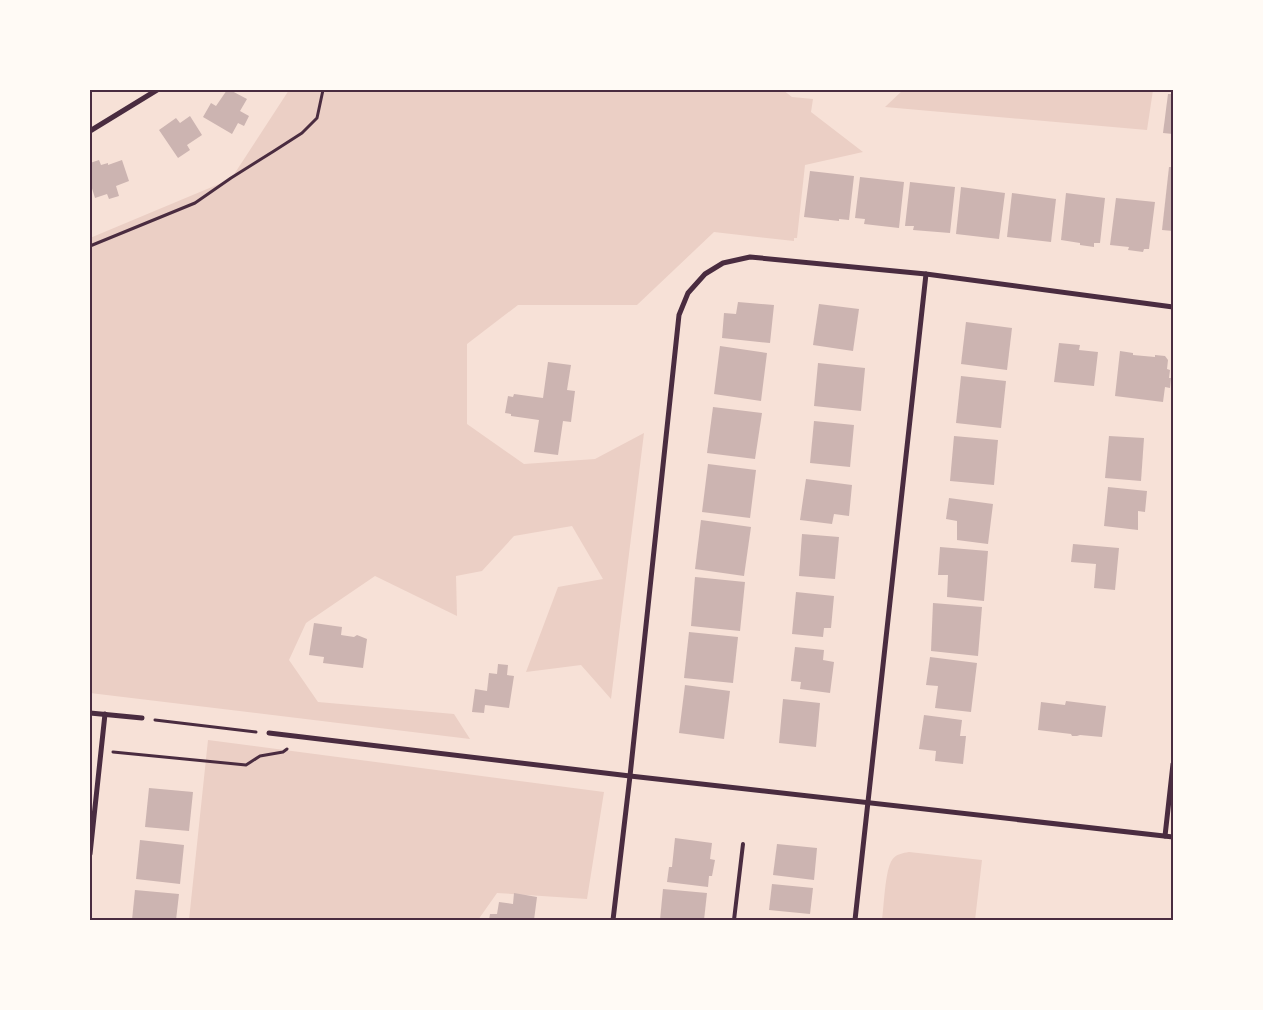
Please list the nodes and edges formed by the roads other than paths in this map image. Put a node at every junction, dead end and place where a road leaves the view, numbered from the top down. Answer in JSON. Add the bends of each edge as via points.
{"nodes":[{"id":1,"x":157,"y":90,"type":"edge"},
{"id":2,"x":90,"y":131,"type":"edge"},
{"id":3,"x":926,"y":274,"type":"junction"},
{"id":4,"x":1173,"y":307,"type":"edge"},
{"id":5,"x":90,"y":713,"type":"edge"},
{"id":6,"x":105,"y":714,"type":"junction"},
{"id":7,"x":142,"y":718,"type":"road end"},
{"id":8,"x":269,"y":733,"type":"road end"},
{"id":9,"x":1173,"y":764,"type":"edge"},
{"id":10,"x":630,"y":776,"type":"junction"},
{"id":11,"x":868,"y":803,"type":"junction"},
{"id":12,"x":1165,"y":836,"type":"junction"},
{"id":13,"x":1173,"y":837,"type":"edge"},
{"id":14,"x":743,"y":844,"type":"dead end"},
{"id":15,"x":90,"y":854,"type":"edge"},
{"id":16,"x":613,"y":920,"type":"edge"},
{"id":17,"x":734,"y":920,"type":"edge"},
{"id":18,"x":855,"y":920,"type":"edge"}],
"edges":[{"from":1,"to":2,"type":"street"},
{"from":3,"to":4,"type":"street"},
{"from":3,"to":10,"type":"street","via":[[750,257],[723,263],[705,274],[688,293],[679,315]]},
{"from":3,"to":11,"type":"street"},
{"from":5,"to":6,"type":"street"},
{"from":6,"to":7,"type":"street"},
{"from":6,"to":15,"type":"street"},
{"from":8,"to":10,"type":"street"},
{"from":9,"to":12,"type":"street"},
{"from":10,"to":11,"type":"street"},
{"from":10,"to":16,"type":"street"},
{"from":11,"to":12,"type":"street"},
{"from":11,"to":18,"type":"street"},
{"from":12,"to":13,"type":"street"},
{"from":14,"to":17,"type":"lane"}]}
